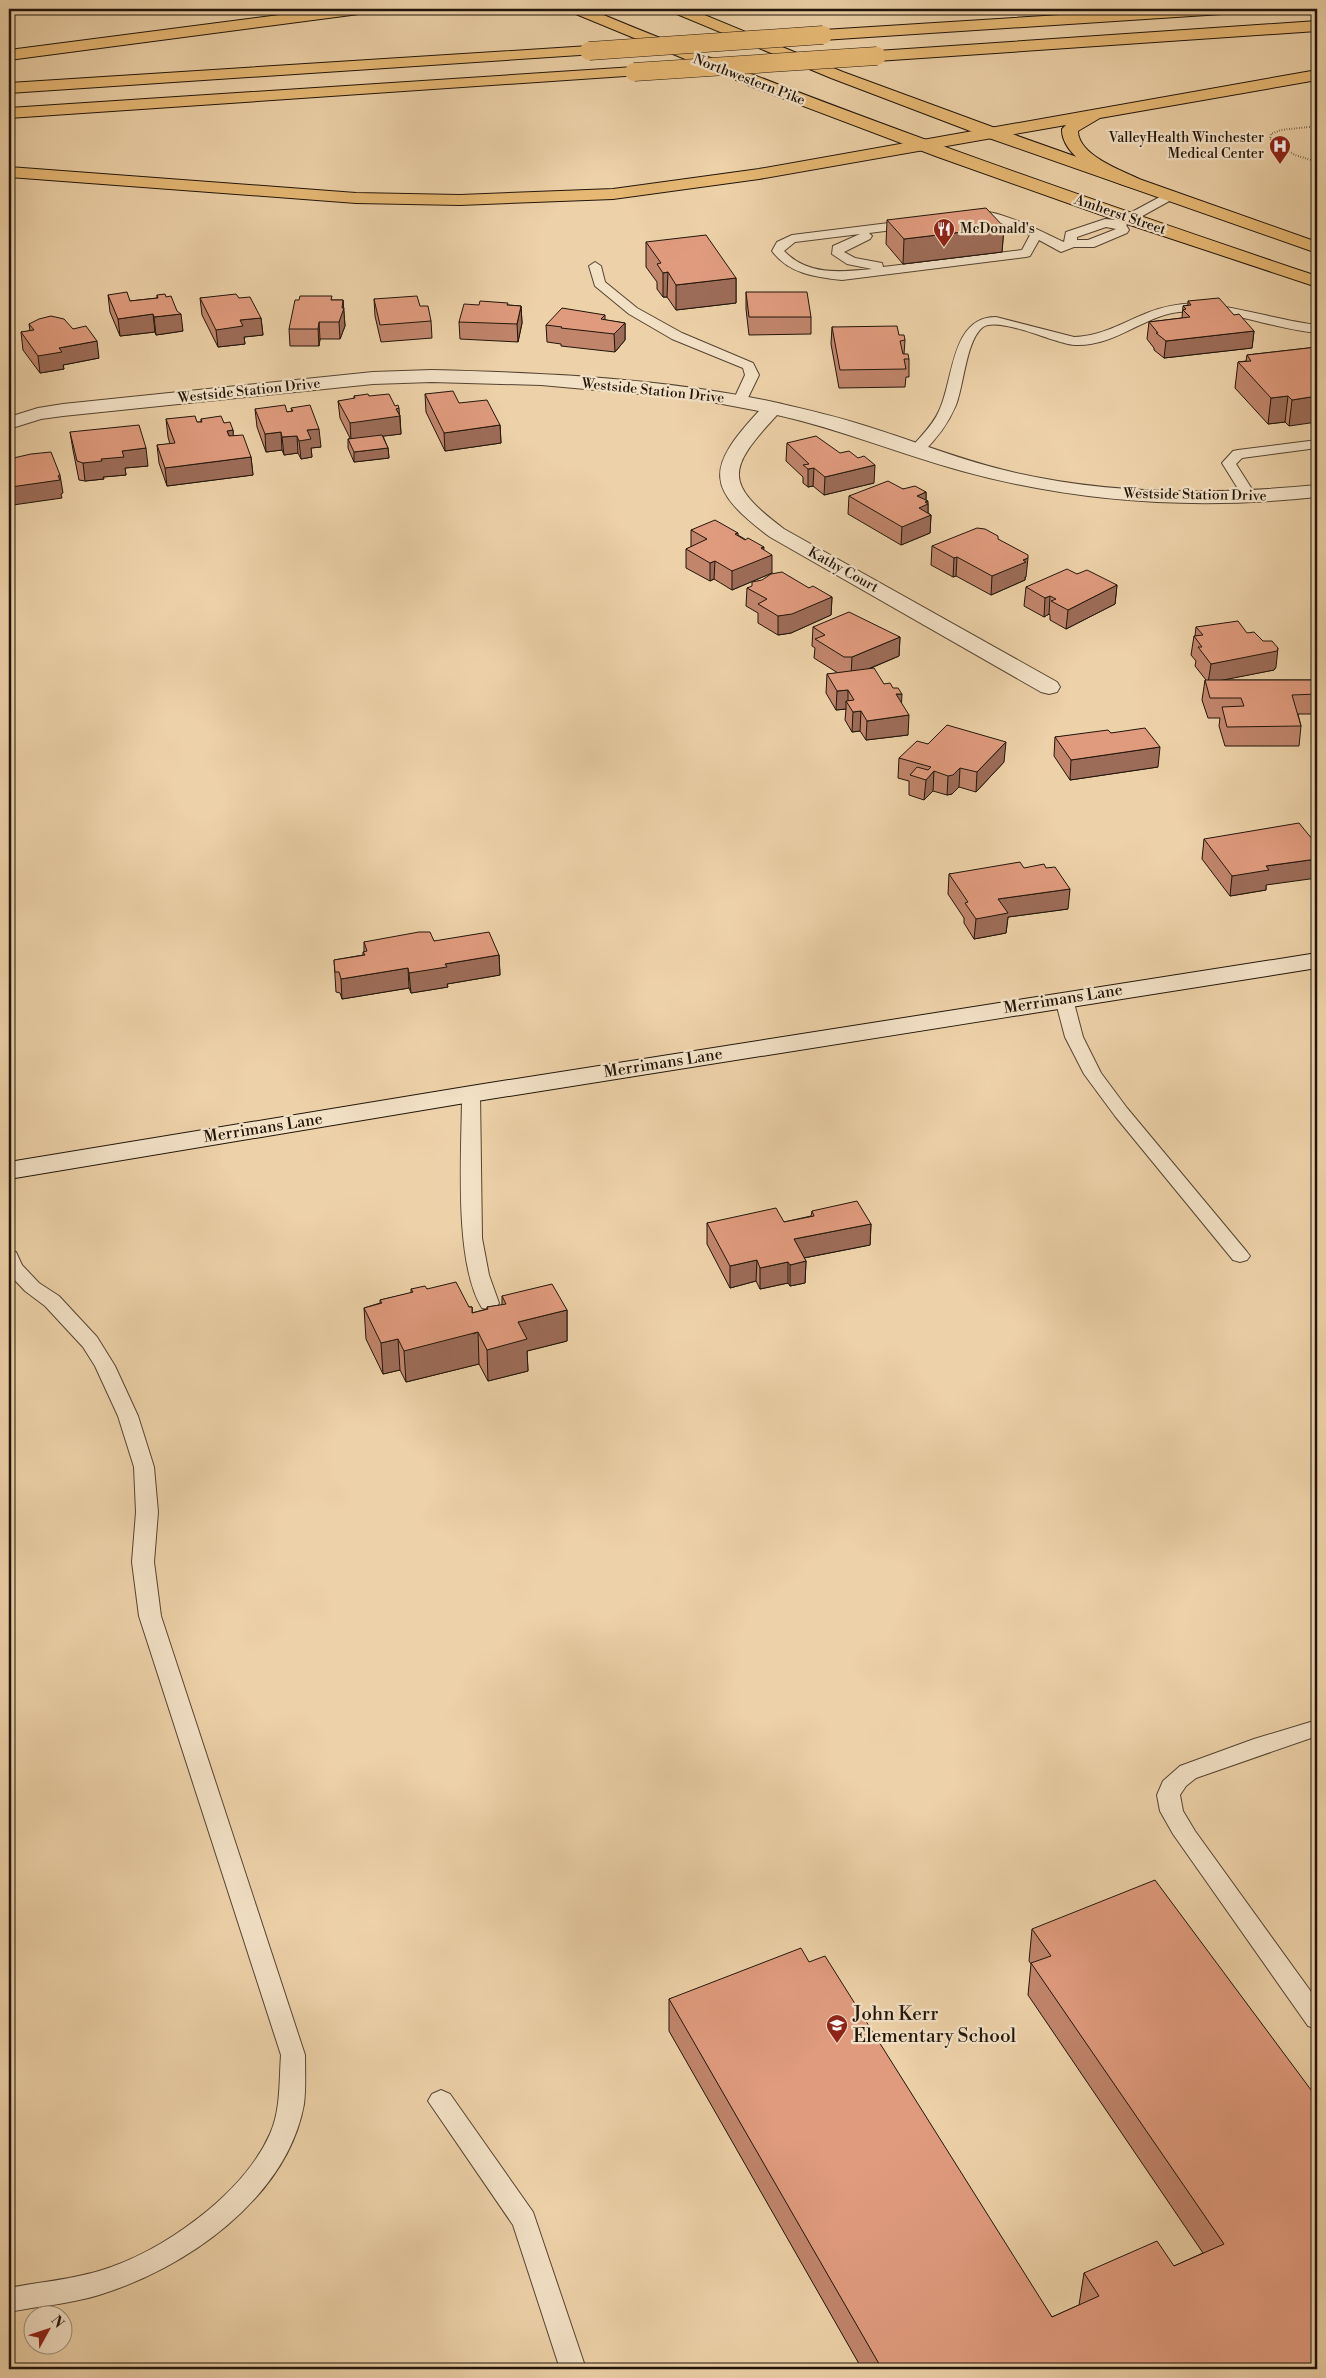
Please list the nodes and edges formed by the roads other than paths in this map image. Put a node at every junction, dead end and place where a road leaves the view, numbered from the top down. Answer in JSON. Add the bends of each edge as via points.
{"nodes":[{"id":1,"x":359,"y":9,"type":"edge"},
{"id":2,"x":576,"y":9,"type":"edge"},
{"id":3,"x":677,"y":9,"type":"edge"},
{"id":4,"x":1222,"y":9,"type":"edge"},
{"id":5,"x":1317,"y":26,"type":"edge"},
{"id":6,"x":9,"y":55,"type":"edge"},
{"id":7,"x":1317,"y":75,"type":"edge"},
{"id":8,"x":9,"y":88,"type":"edge"},
{"id":9,"x":1113,"y":111,"type":"junction"},
{"id":10,"x":9,"y":112,"type":"edge"},
{"id":11,"x":992,"y":133,"type":"junction"},
{"id":12,"x":924,"y":146,"type":"junction"},
{"id":13,"x":9,"y":172,"type":"edge"},
{"id":14,"x":1133,"y":183,"type":"junction"},
{"id":15,"x":1170,"y":196,"type":"junction"},
{"id":16,"x":957,"y":218,"type":"edge"},
{"id":17,"x":1125,"y":221,"type":"junction"},
{"id":18,"x":929,"y":222,"type":"edge"},
{"id":19,"x":901,"y":225,"type":"junction"},
{"id":20,"x":1036,"y":235,"type":"junction"},
{"id":21,"x":1069,"y":245,"type":"junction"},
{"id":22,"x":1317,"y":248,"type":"edge"},
{"id":23,"x":1026,"y":254,"type":"junction"},
{"id":24,"x":1012,"y":255,"type":"junction"},
{"id":25,"x":595,"y":266,"type":"dead end"},
{"id":26,"x":1317,"y":282,"type":"edge"},
{"id":27,"x":1317,"y":329,"type":"edge"},
{"id":28,"x":740,"y":401,"type":"junction"},
{"id":29,"x":773,"y":408,"type":"junction"},
{"id":30,"x":9,"y":423,"type":"edge"},
{"id":31,"x":1317,"y":444,"type":"edge"},
{"id":32,"x":916,"y":451,"type":"junction"},
{"id":33,"x":1317,"y":491,"type":"edge"},
{"id":34,"x":1250,"y":497,"type":"junction"},
{"id":35,"x":1049,"y":686,"type":"dead end"},
{"id":36,"x":1317,"y":960,"type":"edge"},
{"id":37,"x":1064,"y":999,"type":"junction"},
{"id":38,"x":471,"y":1094,"type":"junction"},
{"id":39,"x":9,"y":1171,"type":"edge"},
{"id":40,"x":9,"y":1256,"type":"edge"},
{"id":41,"x":1240,"y":1256,"type":"dead end"},
{"id":42,"x":489,"y":1303,"type":"dead end"},
{"id":43,"x":1317,"y":1728,"type":"edge"},
{"id":44,"x":1317,"y":2018,"type":"edge"},
{"id":45,"x":441,"y":2101,"type":"dead end"},
{"id":46,"x":9,"y":2300,"type":"edge"},
{"id":47,"x":573,"y":2369,"type":"edge"}],
"edges":[{"from":1,"to":6,"type":"main road"},
{"from":2,"to":12,"type":"main road","name":"Northwestern Pike","via":[[724,71]]},
{"from":3,"to":11,"type":"main road","via":[[837,75]]},
{"from":4,"to":8,"type":"main road","bridge":true},
{"from":5,"to":10,"type":"main road","bridge":true},
{"from":7,"to":9,"type":"main road"},
{"from":9,"to":11,"type":"main road"},
{"from":9,"to":14,"type":"main road","via":[[1078,123],[1068,135],[1076,150]]},
{"from":11,"to":12,"type":"main road"},
{"from":11,"to":14,"type":"main road"},
{"from":12,"to":13,"type":"main road","via":[[613,194],[517,198],[300,195]]},
{"from":12,"to":17,"type":"main road","name":"Amherst Street"},
{"from":14,"to":15,"type":"main road"},
{"from":15,"to":17,"type":"lane"},
{"from":15,"to":22,"type":"main road"},
{"from":16,"to":20,"type":"lane","via":[[990,216]]},
{"from":17,"to":21,"type":"lane","via":[[1123,230],[1090,244]]},
{"from":17,"to":26,"type":"main road","name":"Amherst Street"},
{"from":18,"to":19,"type":"lane"},
{"from":19,"to":24,"type":"lane","via":[[837,248],[838,254],[851,261],[877,266]]},
{"from":19,"to":24,"type":"lane","via":[[792,240],[781,245],[778,251],[786,262],[803,270],[842,276]]},
{"from":20,"to":21,"type":"lane"},
{"from":20,"to":23,"type":"lane"},
{"from":21,"to":23,"type":"lane"},
{"from":23,"to":24,"type":"lane"},
{"from":25,"to":28,"type":"lane","via":[[599,283],[633,311],[677,336],[748,366],[752,374]]},
{"from":27,"to":32,"type":"lane","via":[[1231,309],[1202,306],[1154,312],[1098,340],[1087,342],[997,321],[979,324],[963,352],[953,396],[939,425]]},
{"from":28,"to":29,"type":"street","name":"Westside Station Drive"},
{"from":28,"to":30,"type":"street","name":"Westside Station Drive","via":[[696,393],[541,379],[432,376],[373,378],[63,410]]},
{"from":29,"to":32,"type":"street","name":"Westside Station Drive","via":[[861,431]]},
{"from":29,"to":35,"type":"street","name":"Kathy Court","via":[[744,439],[728,466],[733,492],[742,505],[777,533]]},
{"from":31,"to":34,"type":"lane","via":[[1238,454],[1229,463]]},
{"from":32,"to":34,"type":"street","name":"Westside Station Drive","via":[[970,468],[1086,491],[1172,498]]},
{"from":33,"to":34,"type":"street","name":"Westside Station Drive"},
{"from":36,"to":37,"type":"street","name":"Merrimans Lane"},
{"from":37,"to":38,"type":"street","name":"Merrimans Lane"},
{"from":37,"to":41,"type":"lane","via":[[1074,1037],[1093,1074]]},
{"from":38,"to":39,"type":"street","name":"Merrimans Lane"},
{"from":38,"to":42,"type":"lane","via":[[472,1238],[479,1275]]},
{"from":40,"to":46,"type":"lane","via":[[13,1267],[32,1287],[52,1301],[90,1342],[128,1416],[144,1467],[147,1512],[143,1562],[150,1616],[293,2056],[291,2106],[277,2148],[254,2182],[211,2224],[159,2258],[99,2283]]},
{"from":43,"to":44,"type":"lane","via":[[1188,1772],[1169,1791],[1167,1802],[1187,1837]]},
{"from":45,"to":47,"type":"lane","via":[[524,2220]]}]}
